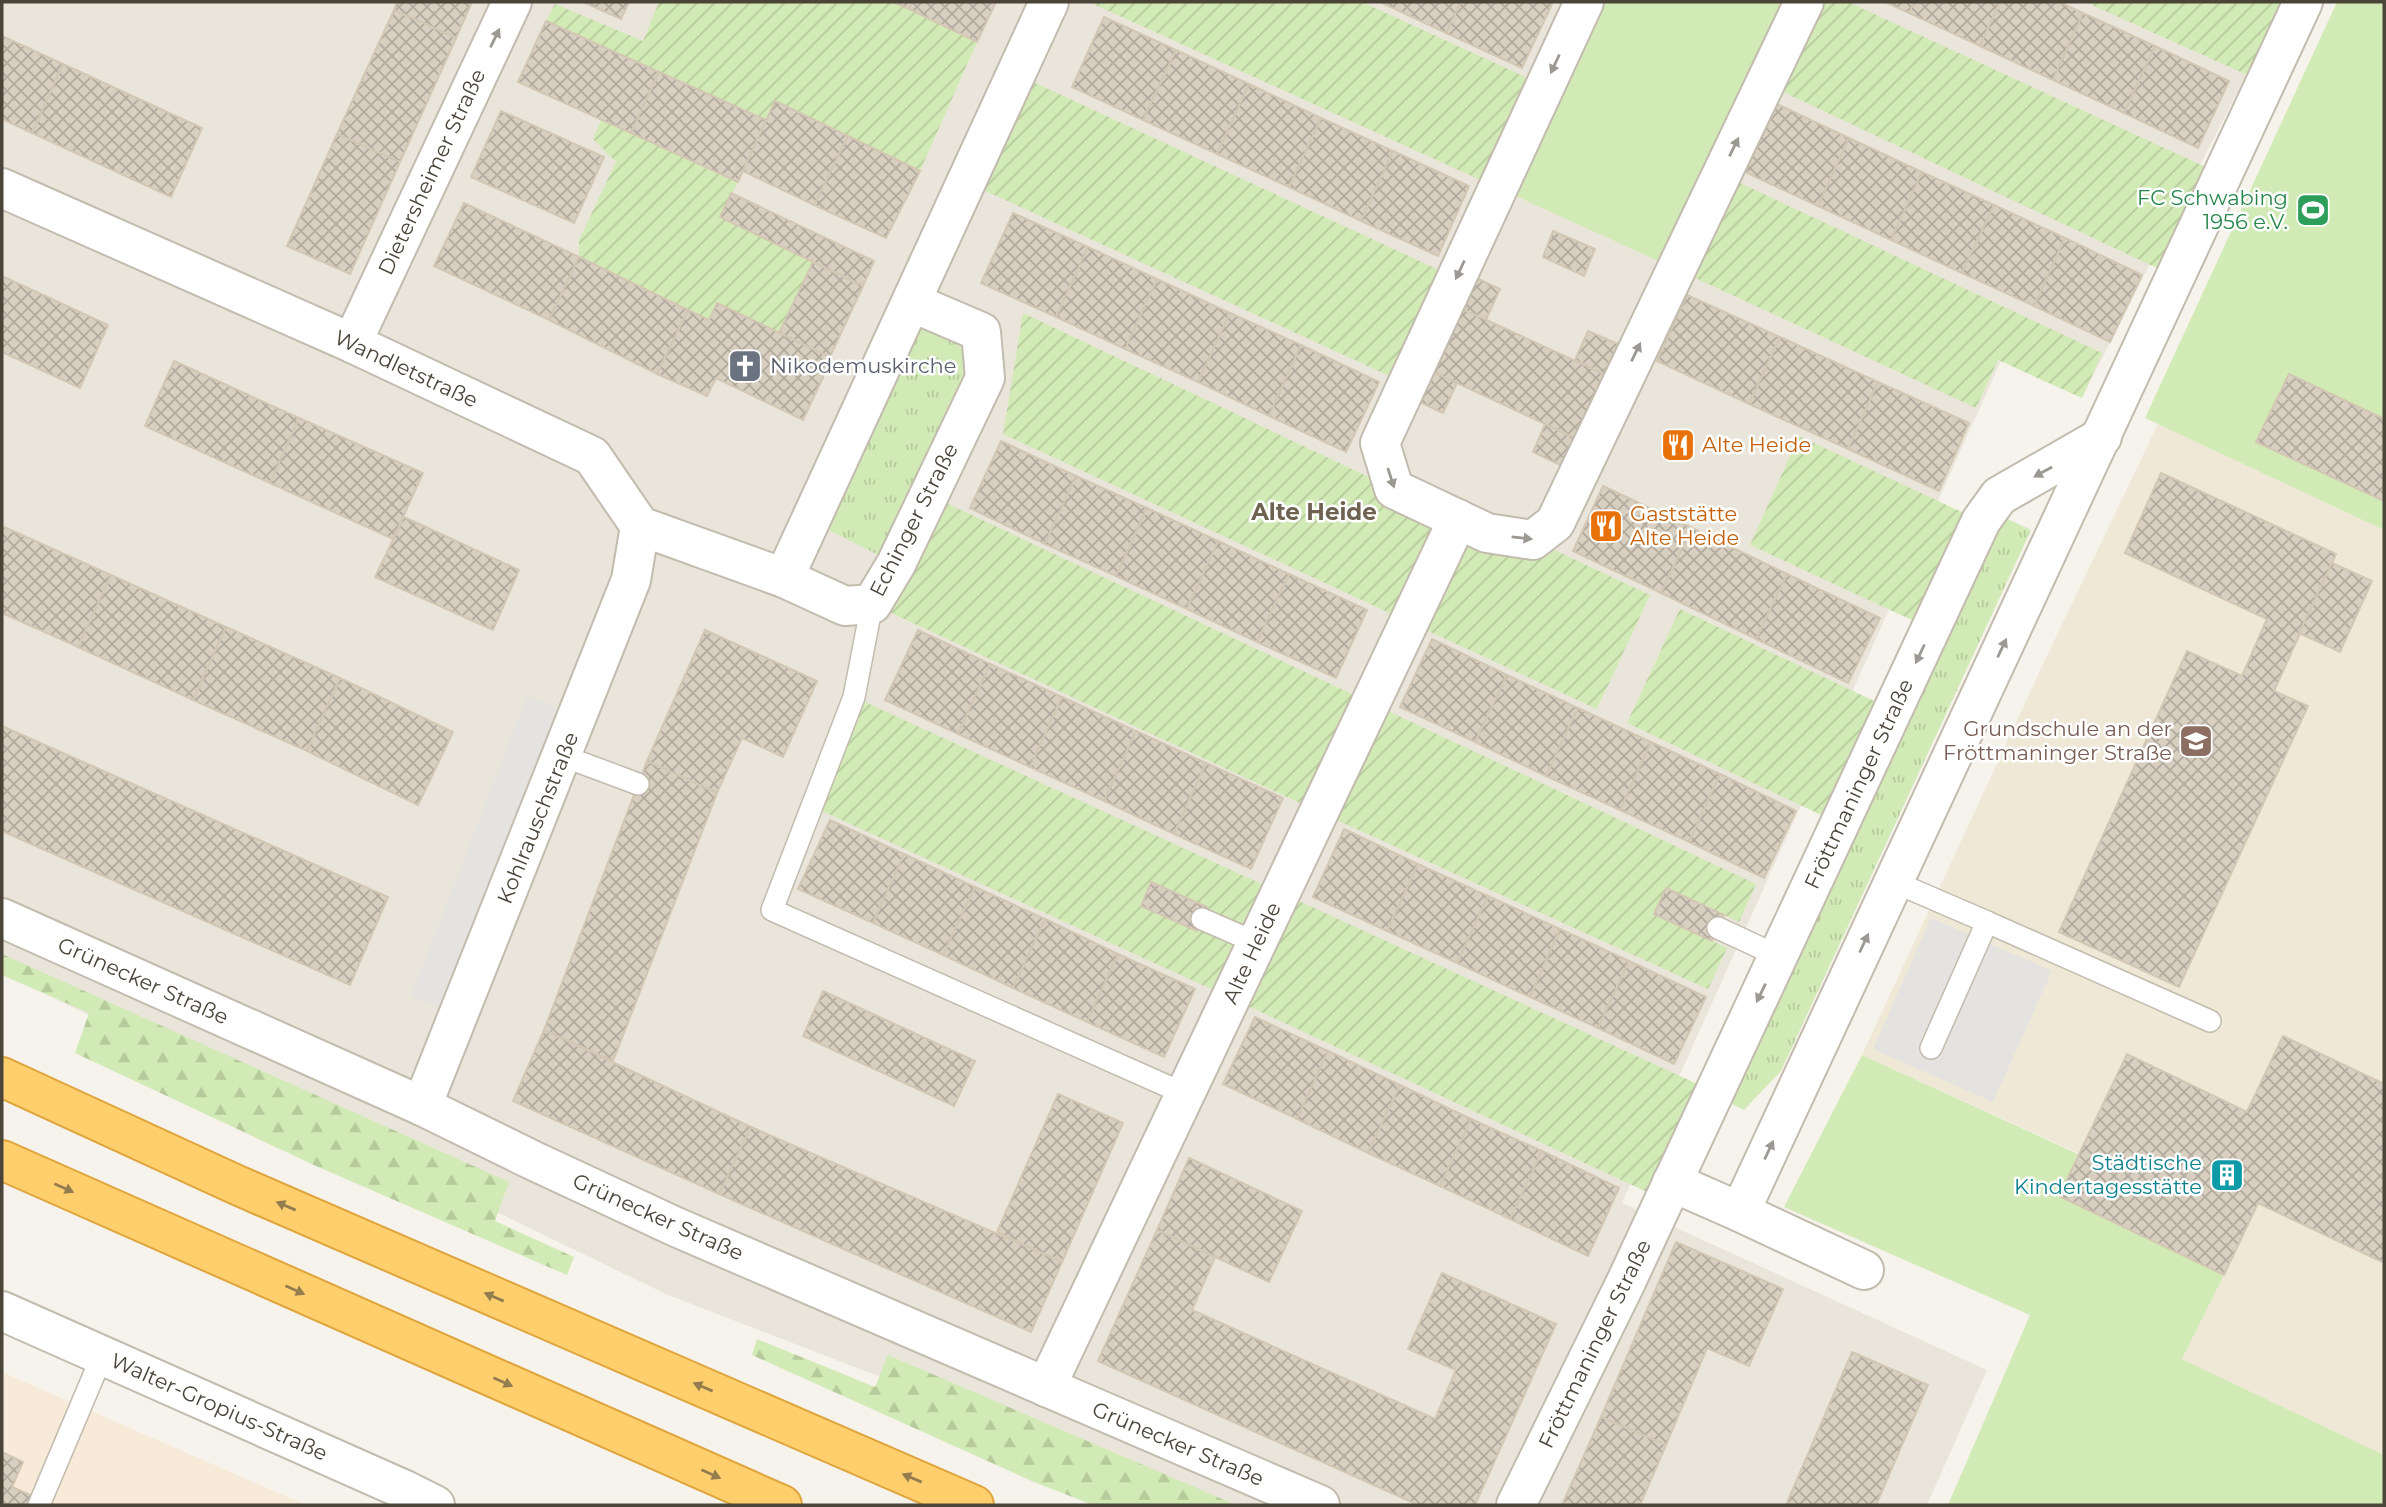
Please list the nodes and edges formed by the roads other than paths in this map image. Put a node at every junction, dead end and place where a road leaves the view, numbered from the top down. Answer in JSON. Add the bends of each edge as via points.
{"nodes":[{"id":1,"x":513,"y":2,"type":"edge"},
{"id":2,"x":1049,"y":2,"type":"edge"},
{"id":3,"x":1584,"y":2,"type":"edge"},
{"id":4,"x":1804,"y":2,"type":"edge"},
{"id":5,"x":2303,"y":2,"type":"edge"},
{"id":6,"x":2,"y":188,"type":"edge"},
{"id":7,"x":911,"y":302,"type":"junction"},
{"id":8,"x":352,"y":343,"type":"junction"},
{"id":9,"x":2102,"y":437,"type":"junction"},
{"id":10,"x":1458,"y":519,"type":"junction"},
{"id":11,"x":640,"y":526,"type":"junction"},
{"id":12,"x":784,"y":578,"type":"junction"},
{"id":13,"x":873,"y":604,"type":"junction"},
{"id":14,"x":563,"y":756,"type":"junction"},
{"id":15,"x":638,"y":785,"type":"dead end"},
{"id":16,"x":1892,"y":881,"type":"junction"},
{"id":17,"x":2,"y":918,"type":"edge"},
{"id":18,"x":1202,"y":919,"type":"dead end"},
{"id":19,"x":1987,"y":922,"type":"junction"},
{"id":20,"x":1718,"y":928,"type":"dead end"},
{"id":21,"x":1257,"y":943,"type":"junction"},
{"id":22,"x":1779,"y":956,"type":"junction"},
{"id":23,"x":2210,"y":1021,"type":"dead end"},
{"id":24,"x":1931,"y":1048,"type":"dead end"},
{"id":25,"x":2,"y":1077,"type":"edge"},
{"id":26,"x":1185,"y":1094,"type":"junction"},
{"id":27,"x":422,"y":1106,"type":"junction"},
{"id":28,"x":2,"y":1160,"type":"edge"},
{"id":29,"x":1672,"y":1182,"type":"junction"},
{"id":30,"x":1741,"y":1212,"type":"junction"},
{"id":31,"x":1864,"y":1270,"type":"dead end"},
{"id":32,"x":2,"y":1311,"type":"edge"},
{"id":33,"x":102,"y":1356,"type":"junction"},
{"id":34,"x":1046,"y":1387,"type":"junction"},
{"id":35,"x":39,"y":1505,"type":"edge"},
{"id":36,"x":435,"y":1505,"type":"edge"},
{"id":37,"x":782,"y":1505,"type":"edge"},
{"id":38,"x":974,"y":1505,"type":"edge"},
{"id":39,"x":1320,"y":1505,"type":"edge"},
{"id":40,"x":1516,"y":1505,"type":"edge"}],
"edges":[{"from":8,"to":1,"type":"street","name":"Dietersheimer Straße","one_way":true},
{"from":2,"to":7,"type":"street"},
{"from":3,"to":10,"type":"street","one_way":true,"via":[[1380,443],[1394,489]]},
{"from":10,"to":4,"type":"street","one_way":true,"via":[[1487,533],[1533,540],[1555,523]]},
{"from":5,"to":9,"type":"street"},
{"from":6,"to":8,"type":"street","name":"Wandletstraße"},
{"from":7,"to":12,"type":"street"},
{"from":7,"to":13,"type":"street","name":"Echinger Straße","via":[[981,332],[985,377]]},
{"from":8,"to":11,"type":"street","name":"Wandletstraße","via":[[592,456]]},
{"from":16,"to":9,"type":"street","one_way":true},
{"from":9,"to":22,"type":"street","name":"Fröttmaninger Straße","one_way":true,"via":[[1999,496],[1981,521]]},
{"from":10,"to":21,"type":"street","name":"Alte Heide"},
{"from":11,"to":12,"type":"street"},
{"from":11,"to":14,"type":"street","name":"Kohlrauschstraße","via":[[631,580]]},
{"from":12,"to":13,"type":"street","name":"Echinger Straße","via":[[845,606]]},
{"from":13,"to":26,"type":"lane","via":[[854,697],[772,910]]},
{"from":14,"to":15,"type":"lane"},
{"from":14,"to":27,"type":"street","name":"Kohlrauschstraße"},
{"from":16,"to":19,"type":"lane"},
{"from":30,"to":16,"type":"street","one_way":true},
{"from":17,"to":27,"type":"street","name":"Grünecker Straße"},
{"from":18,"to":21,"type":"lane"},
{"from":19,"to":23,"type":"lane"},
{"from":19,"to":24,"type":"lane"},
{"from":20,"to":22,"type":"lane"},
{"from":21,"to":26,"type":"street","name":"Alte Heide"},
{"from":22,"to":29,"type":"street","name":"Fröttmaninger Straße","one_way":true},
{"from":38,"to":25,"type":"highway","one_way":true,"via":[[237,1185]]},
{"from":26,"to":34,"type":"street","name":"Alte Heide"},
{"from":27,"to":34,"type":"street","name":"Grünecker Straße","via":[[676,1227]]},
{"from":28,"to":37,"type":"highway","one_way":true},
{"from":29,"to":30,"type":"street"},
{"from":29,"to":40,"type":"street","name":"Fröttmaninger Straße"},
{"from":30,"to":31,"type":"street"},
{"from":32,"to":33,"type":"street","name":"Walter-Gropius-Straße"},
{"from":33,"to":35,"type":"lane"},
{"from":33,"to":36,"type":"street","name":"Walter-Gropius-Straße"},
{"from":34,"to":39,"type":"street","name":"Grünecker Straße"}]}
